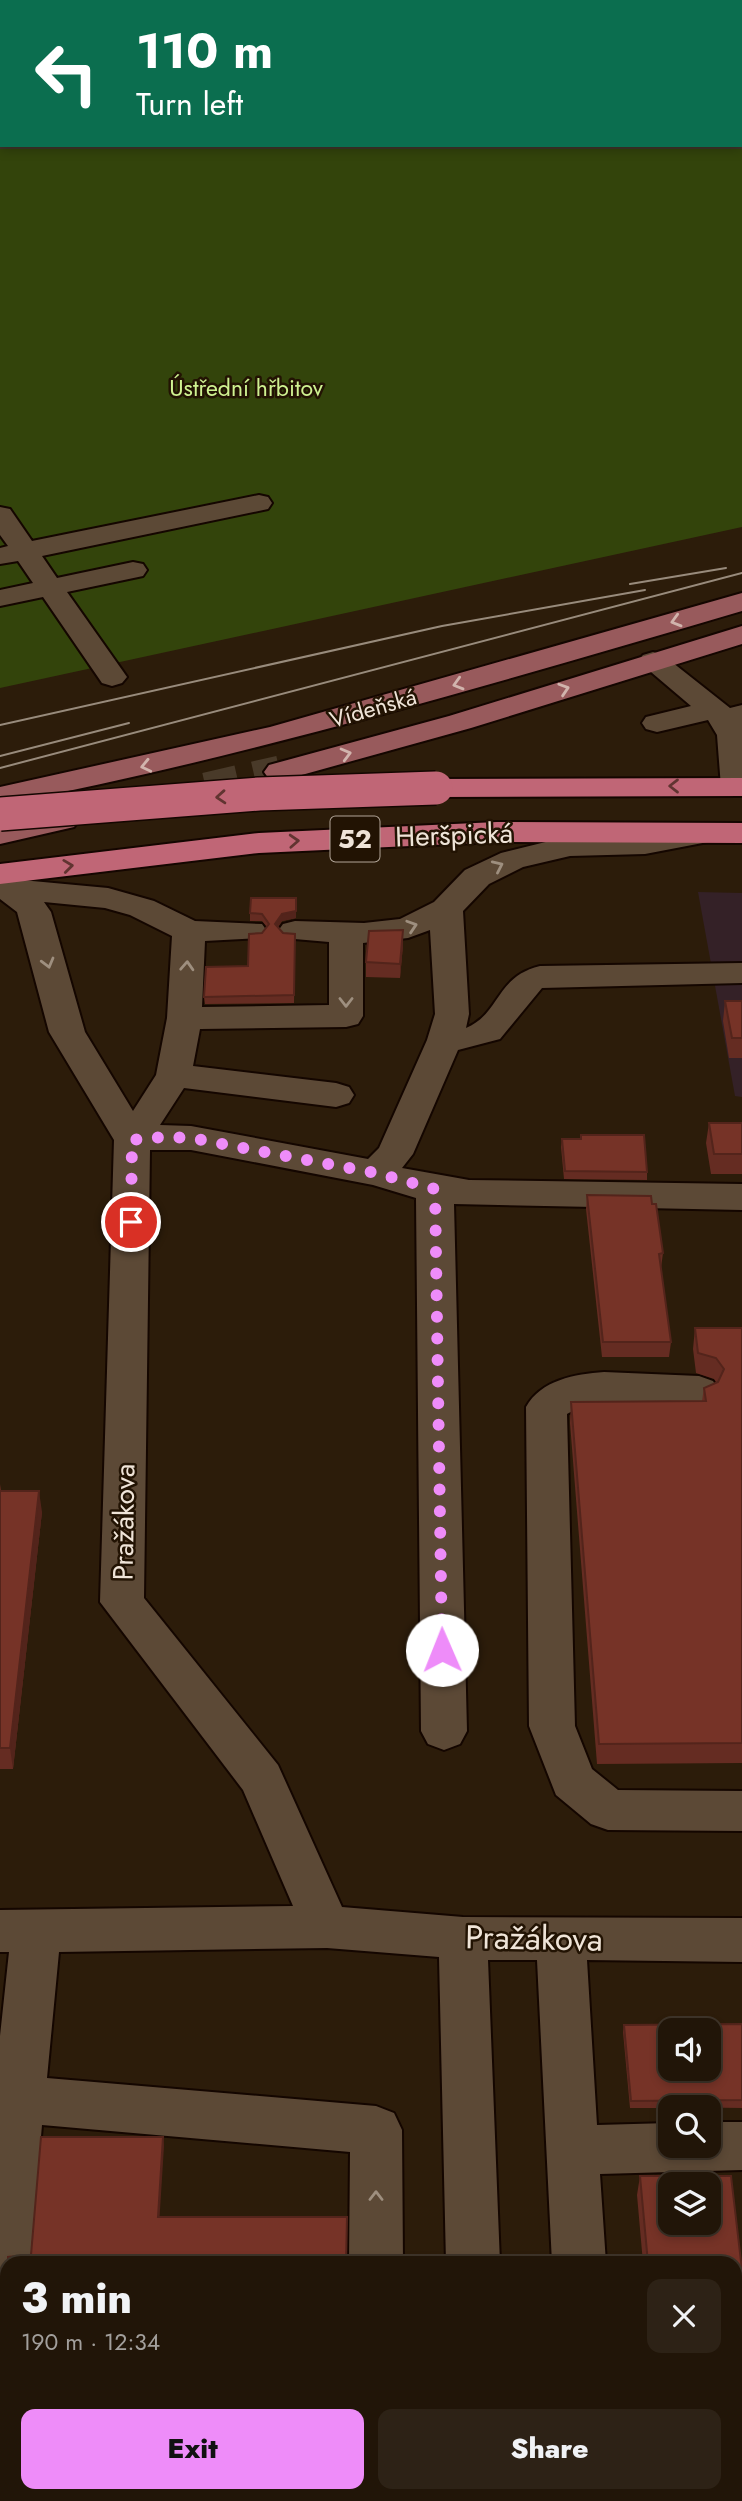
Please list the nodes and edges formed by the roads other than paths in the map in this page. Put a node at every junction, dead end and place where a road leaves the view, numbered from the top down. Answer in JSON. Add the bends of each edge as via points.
{"nodes":[{"id":1,"x":259,"y":503,"type":"dead end"},
{"id":2,"x":0,"y":514,"type":"edge"},
{"id":3,"x":21,"y":555,"type":"edge"},
{"id":4,"x":133,"y":570,"type":"dead end"},
{"id":5,"x":51,"y":587,"type":"junction"},
{"id":6,"x":0,"y":598,"type":"edge"},
{"id":7,"x":742,"y":602,"type":"edge"},
{"id":8,"x":742,"y":635,"type":"edge"},
{"id":9,"x":653,"y":661,"type":"junction"},
{"id":10,"x":112,"y":677,"type":"dead end"},
{"id":11,"x":727,"y":714,"type":"edge"},
{"id":12,"x":657,"y":723,"type":"dead end"},
{"id":13,"x":280,"y":772,"type":"tunnel mouth"},
{"id":14,"x":740,"y":787,"type":"edge"},
{"id":15,"x":0,"y":796,"type":"edge"},
{"id":16,"x":0,"y":814,"type":"edge"},
{"id":17,"x":63,"y":820,"type":"dead end"},
{"id":18,"x":727,"y":832,"type":"edge"},
{"id":19,"x":0,"y":834,"type":"edge"},
{"id":20,"x":1,"y":884,"type":"edge"},
{"id":21,"x":446,"y":909,"type":"junction"},
{"id":22,"x":189,"y":930,"type":"junction"},
{"id":23,"x":250,"y":931,"type":"edge"},
{"id":24,"x":295,"y":931,"type":"edge"},
{"id":25,"x":346,"y":934,"type":"junction"},
{"id":26,"x":742,"y":973,"type":"edge"},
{"id":27,"x":184,"y":1018,"type":"junction"},
{"id":28,"x":445,"y":1040,"type":"junction"},
{"id":29,"x":174,"y":1075,"type":"junction"},
{"id":30,"x":336,"y":1095,"type":"dead end"},
{"id":31,"x":132,"y":1140,"type":"junction"},
{"id":32,"x":376,"y":1173,"type":"junction"},
{"id":33,"x":435,"y":1189,"type":"junction"},
{"id":34,"x":725,"y":1197,"type":"edge"},
{"id":35,"x":742,"y":1215,"type":"edge"},
{"id":36,"x":699,"y":1391,"type":"dead end"},
{"id":37,"x":444,"y":1731,"type":"dead end"},
{"id":38,"x":742,"y":1811,"type":"edge"},
{"id":39,"x":327,"y":1927,"type":"junction"},
{"id":40,"x":18,"y":1930,"type":"edge"},
{"id":41,"x":463,"y":1938,"type":"junction"},
{"id":42,"x":561,"y":1940,"type":"junction"},
{"id":43,"x":742,"y":1940,"type":"edge"},
{"id":44,"x":9,"y":2100,"type":"edge"},
{"id":45,"x":742,"y":2146,"type":"edge"},
{"id":46,"x":572,"y":2150,"type":"junction"},
{"id":47,"x":2,"y":2256,"type":"edge"},
{"id":48,"x":376,"y":2256,"type":"edge"},
{"id":49,"x":472,"y":2256,"type":"edge"},
{"id":50,"x":579,"y":2256,"type":"edge"}],
"edges":[{"from":1,"to":3,"type":"street"},
{"from":2,"to":3,"type":"street"},
{"from":3,"to":5,"type":"street"},
{"from":4,"to":5,"type":"street"},
{"from":5,"to":6,"type":"street"},
{"from":5,"to":10,"type":"street"},
{"from":7,"to":15,"type":"main road","name":"Vídeňská","one_way":true,"via":[[284,733]]},
{"from":8,"to":9,"type":"main road","name":"Vídeňská"},
{"from":9,"to":11,"type":"street"},
{"from":13,"to":9,"type":"main road","name":"Vídeňská","one_way":true,"via":[[460,723]]},
{"from":11,"to":12,"type":"street"},
{"from":11,"to":14,"type":"street"},
{"from":14,"to":16,"type":"highway","name":"Heršpická","number":"52","one_way":true,"bridge":true,"via":[[259,794]]},
{"from":17,"to":19,"type":"main road"},
{"from":20,"to":18,"type":"highway","name":"Heršpická","number":"52","one_way":true,"via":[[258,843],[497,832]]},
{"from":21,"to":18,"type":"street","one_way":true,"via":[[477,877],[531,854],[570,846],[645,844]]},
{"from":20,"to":22,"type":"street","via":[[108,898]]},
{"from":20,"to":31,"type":"street","one_way":true,"via":[[25,898],[34,912],[67,1032]]},
{"from":25,"to":21,"type":"street","one_way":true,"via":[[408,928]]},
{"from":21,"to":28,"type":"street","via":[[453,990]]},
{"from":22,"to":23,"type":"street"},
{"from":27,"to":22,"type":"street","one_way":true},
{"from":24,"to":25,"type":"street"},
{"from":25,"to":27,"type":"street","one_way":true,"via":[[346,1016]]},
{"from":26,"to":28,"type":"street","via":[[540,976],[528,981],[498,1023],[485,1033]]},
{"from":27,"to":29,"type":"street"},
{"from":28,"to":32,"type":"street","via":[[396,1154]]},
{"from":29,"to":30,"type":"street"},
{"from":29,"to":31,"type":"street"},
{"from":31,"to":32,"type":"street","via":[[191,1138]]},
{"from":31,"to":39,"type":"street","name":"Pražákova","via":[[122,1602],[261,1779]]},
{"from":32,"to":33,"type":"street"},
{"from":33,"to":34,"type":"street"},
{"from":33,"to":37,"type":"street"},
{"from":34,"to":35,"type":"street"},
{"from":36,"to":38,"type":"street","via":[[576,1389],[546,1407],[552,1726],[573,1781],[608,1810]]},
{"from":39,"to":40,"type":"street","name":"Pražákova"},
{"from":39,"to":41,"type":"street","name":"Pražákova"},
{"from":40,"to":44,"type":"street"},
{"from":41,"to":42,"type":"street","name":"Pražákova"},
{"from":41,"to":49,"type":"street"},
{"from":42,"to":43,"type":"street","name":"Pražákova"},
{"from":42,"to":46,"type":"street"},
{"from":44,"to":47,"type":"street"},
{"from":48,"to":44,"type":"street","one_way":true,"via":[[376,2130]]},
{"from":45,"to":46,"type":"street"},
{"from":46,"to":50,"type":"street"}]}
